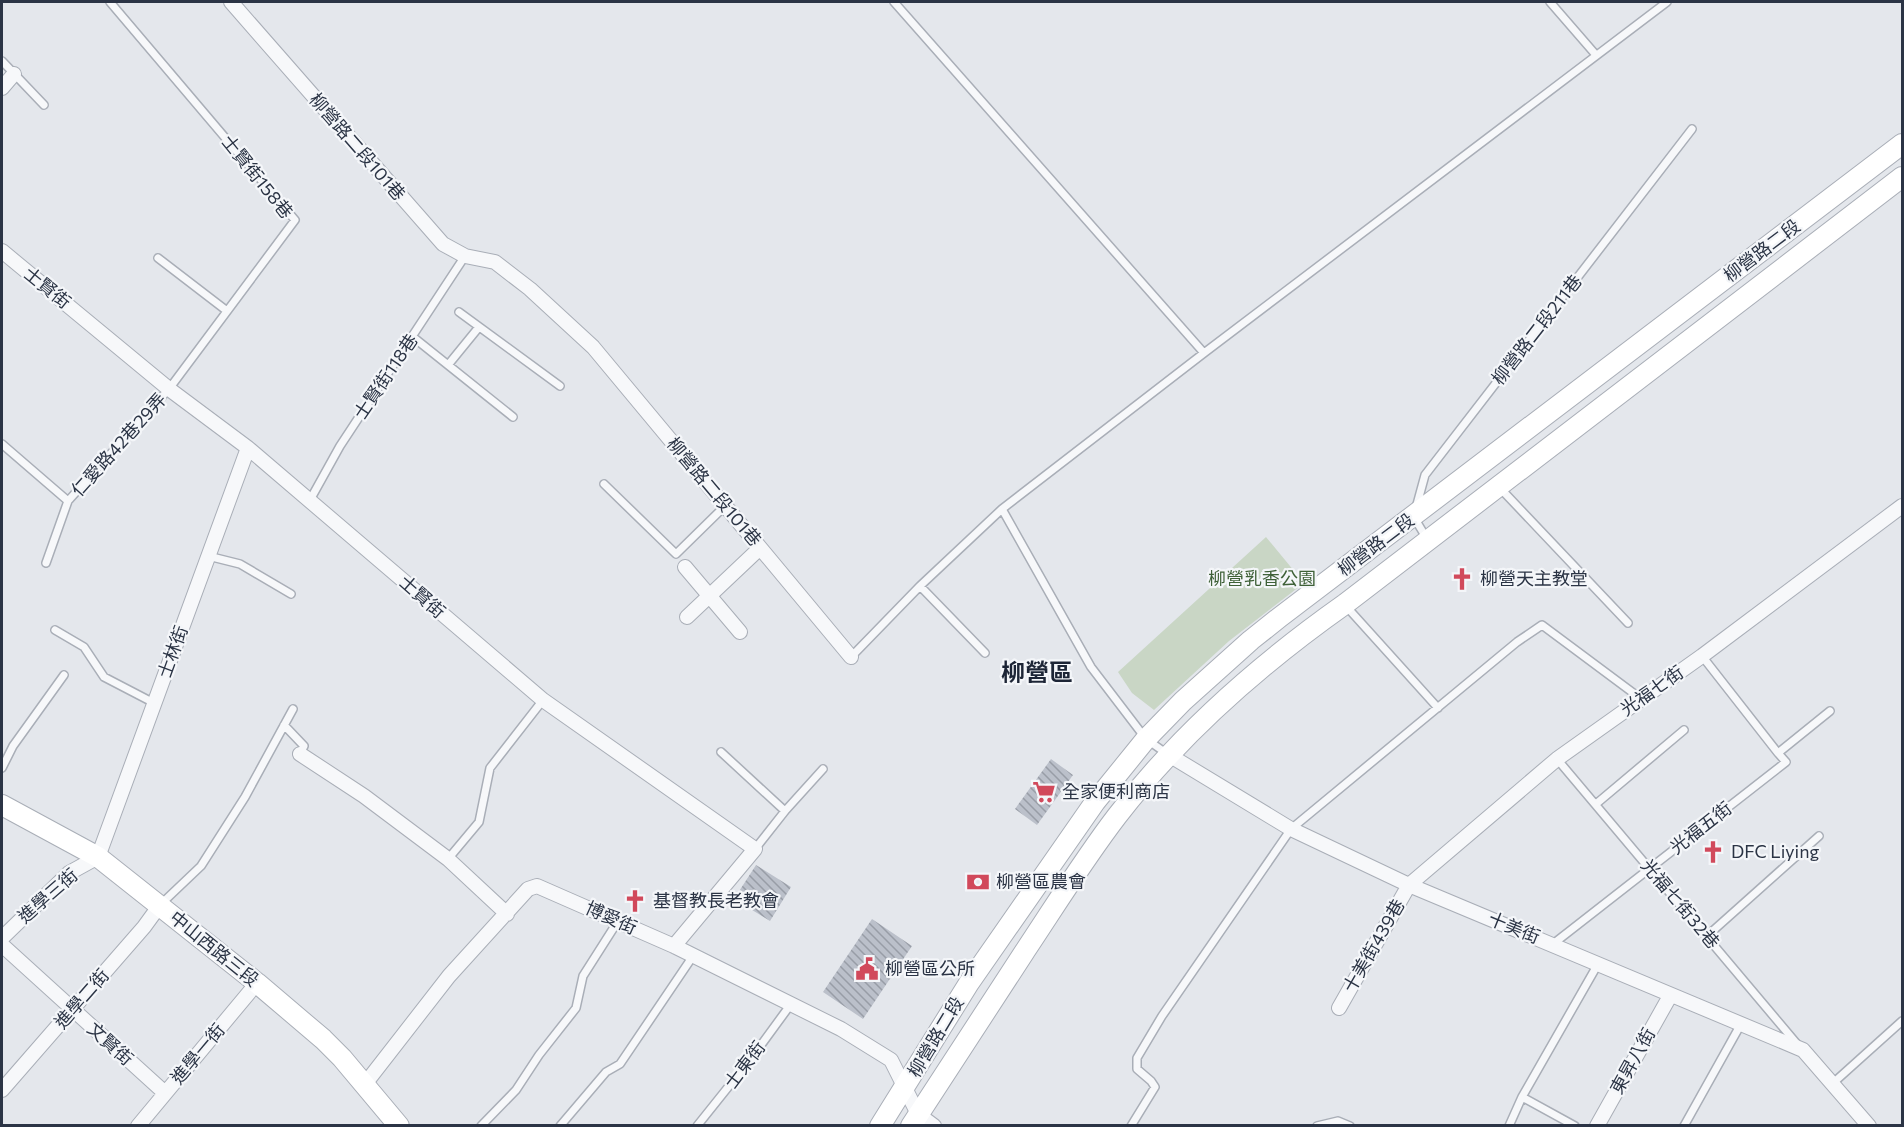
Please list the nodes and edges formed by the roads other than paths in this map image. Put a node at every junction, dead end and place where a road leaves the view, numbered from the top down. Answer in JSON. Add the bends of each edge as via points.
{"nodes":[{"id":1,"x":110,"y":2,"type":"edge"},
{"id":2,"x":231,"y":2,"type":"edge"},
{"id":3,"x":894,"y":2,"type":"edge"},
{"id":4,"x":1550,"y":2,"type":"edge"},
{"id":5,"x":1667,"y":2,"type":"edge"},
{"id":6,"x":1596,"y":55,"type":"junction"},
{"id":7,"x":2,"y":61,"type":"edge"},
{"id":8,"x":14,"y":74,"type":"junction"},
{"id":9,"x":2,"y":88,"type":"edge"},
{"id":10,"x":44,"y":105,"type":"dead end"},
{"id":11,"x":1692,"y":129,"type":"dead end"},
{"id":12,"x":1902,"y":144,"type":"edge"},
{"id":13,"x":1902,"y":177,"type":"edge"},
{"id":14,"x":1818,"y":209,"type":"junction"},
{"id":15,"x":1834,"y":229,"type":"junction"},
{"id":16,"x":2,"y":251,"type":"edge"},
{"id":17,"x":465,"y":256,"type":"junction"},
{"id":18,"x":158,"y":258,"type":"dead end"},
{"id":19,"x":227,"y":311,"type":"junction"},
{"id":20,"x":459,"y":312,"type":"dead end"},
{"id":21,"x":479,"y":327,"type":"junction"},
{"id":22,"x":413,"y":337,"type":"junction"},
{"id":23,"x":1204,"y":353,"type":"junction"},
{"id":24,"x":448,"y":365,"type":"junction"},
{"id":25,"x":560,"y":386,"type":"dead end"},
{"id":26,"x":169,"y":388,"type":"junction"},
{"id":27,"x":513,"y":417,"type":"dead end"},
{"id":28,"x":2,"y":444,"type":"edge"},
{"id":29,"x":248,"y":448,"type":"junction"},
{"id":30,"x":604,"y":484,"type":"dead end"},
{"id":31,"x":1498,"y":486,"type":"junction"},
{"id":32,"x":310,"y":500,"type":"junction"},
{"id":33,"x":68,"y":501,"type":"junction"},
{"id":34,"x":725,"y":506,"type":"junction"},
{"id":35,"x":1902,"y":507,"type":"edge"},
{"id":36,"x":1002,"y":509,"type":"junction"},
{"id":37,"x":1413,"y":517,"type":"junction"},
{"id":38,"x":1427,"y":539,"type":"junction"},
{"id":39,"x":760,"y":548,"type":"junction"},
{"id":40,"x":208,"y":556,"type":"junction"},
{"id":41,"x":46,"y":563,"type":"dead end"},
{"id":42,"x":685,"y":567,"type":"dead end"},
{"id":43,"x":920,"y":586,"type":"junction"},
{"id":44,"x":291,"y":594,"type":"dead end"},
{"id":45,"x":709,"y":596,"type":"junction"},
{"id":46,"x":1345,"y":604,"type":"junction"},
{"id":47,"x":687,"y":617,"type":"dead end"},
{"id":48,"x":1628,"y":623,"type":"dead end"},
{"id":49,"x":55,"y":630,"type":"dead end"},
{"id":50,"x":740,"y":632,"type":"dead end"},
{"id":51,"x":985,"y":653,"type":"dead end"},
{"id":52,"x":1702,"y":656,"type":"junction"},
{"id":53,"x":851,"y":657,"type":"joint"},
{"id":54,"x":64,"y":675,"type":"dead end"},
{"id":55,"x":1640,"y":698,"type":"junction"},
{"id":56,"x":543,"y":700,"type":"junction"},
{"id":57,"x":154,"y":703,"type":"junction"},
{"id":58,"x":1438,"y":708,"type":"junction"},
{"id":59,"x":292,"y":709,"type":"dead end"},
{"id":60,"x":1830,"y":711,"type":"dead end"},
{"id":61,"x":284,"y":725,"type":"junction"},
{"id":62,"x":1684,"y":730,"type":"dead end"},
{"id":63,"x":1146,"y":739,"type":"junction"},
{"id":64,"x":722,"y":753,"type":"dead end"},
{"id":65,"x":1778,"y":753,"type":"junction"},
{"id":66,"x":300,"y":754,"type":"joint"},
{"id":67,"x":1169,"y":755,"type":"junction"},
{"id":68,"x":1557,"y":759,"type":"junction"},
{"id":69,"x":2,"y":768,"type":"edge"},
{"id":70,"x":823,"y":769,"type":"dead end"},
{"id":71,"x":1596,"y":804,"type":"junction"},
{"id":72,"x":2,"y":805,"type":"edge"},
{"id":73,"x":785,"y":811,"type":"junction"},
{"id":74,"x":1291,"y":829,"type":"junction"},
{"id":75,"x":1819,"y":836,"type":"dead end"},
{"id":76,"x":755,"y":849,"type":"junction"},
{"id":77,"x":98,"y":857,"type":"junction"},
{"id":78,"x":448,"y":859,"type":"junction"},
{"id":79,"x":1649,"y":868,"type":"junction"},
{"id":80,"x":1409,"y":885,"type":"junction"},
{"id":81,"x":160,"y":905,"type":"junction"},
{"id":82,"x":507,"y":914,"type":"junction"},
{"id":83,"x":618,"y":921,"type":"junction"},
{"id":84,"x":1707,"y":936,"type":"junction"},
{"id":85,"x":2,"y":938,"type":"edge"},
{"id":86,"x":1553,"y":944,"type":"junction"},
{"id":87,"x":2,"y":945,"type":"edge"},
{"id":88,"x":674,"y":946,"type":"junction"},
{"id":89,"x":693,"y":956,"type":"junction"},
{"id":90,"x":1598,"y":964,"type":"junction"},
{"id":91,"x":257,"y":984,"type":"junction"},
{"id":92,"x":1670,"y":996,"type":"junction"},
{"id":93,"x":791,"y":1003,"type":"junction"},
{"id":94,"x":1339,"y":1008,"type":"dead end"},
{"id":95,"x":72,"y":1010,"type":"junction"},
{"id":96,"x":1902,"y":1021,"type":"edge"},
{"id":97,"x":1742,"y":1024,"type":"junction"},
{"id":98,"x":1803,"y":1050,"type":"junction"},
{"id":99,"x":365,"y":1084,"type":"junction"},
{"id":100,"x":1832,"y":1084,"type":"junction"},
{"id":101,"x":906,"y":1086,"type":"junction"},
{"id":102,"x":2,"y":1090,"type":"edge"},
{"id":103,"x":165,"y":1093,"type":"junction"},
{"id":104,"x":1522,"y":1097,"type":"junction"},
{"id":105,"x":921,"y":1122,"type":"edge"},
{"id":106,"x":138,"y":1125,"type":"edge"},
{"id":107,"x":399,"y":1125,"type":"edge"},
{"id":108,"x":481,"y":1125,"type":"edge"},
{"id":109,"x":560,"y":1125,"type":"edge"},
{"id":110,"x":697,"y":1125,"type":"edge"},
{"id":111,"x":880,"y":1125,"type":"edge"},
{"id":112,"x":1131,"y":1125,"type":"edge"},
{"id":113,"x":1317,"y":1125,"type":"edge"},
{"id":114,"x":1350,"y":1125,"type":"edge"},
{"id":115,"x":1509,"y":1125,"type":"edge"},
{"id":116,"x":1575,"y":1125,"type":"edge"},
{"id":117,"x":1597,"y":1125,"type":"edge"},
{"id":118,"x":1684,"y":1125,"type":"edge"},
{"id":119,"x":1869,"y":1125,"type":"edge"}],
"edges":[{"from":1,"to":19,"type":"lane","name":"士賢街158巷","via":[[295,220]]},
{"from":2,"to":17,"type":"street","name":"柳營路二段101巷","via":[[442,244]]},
{"from":3,"to":23,"type":"lane"},
{"from":4,"to":6,"type":"lane"},
{"from":5,"to":6,"type":"lane","name":"柳營路二段101巷"},
{"from":6,"to":23,"type":"lane","name":"柳營路二段101巷"},
{"from":7,"to":8,"type":"lane"},
{"from":8,"to":9,"type":"street"},
{"from":8,"to":10,"type":"lane"},
{"from":11,"to":37,"type":"lane","name":"柳營路二段211巷","via":[[1425,475]]},
{"from":12,"to":14,"type":"street","name":"柳營路二段"},
{"from":13,"to":15,"type":"street","name":"柳營路二段"},
{"from":14,"to":15,"type":"street"},
{"from":14,"to":37,"type":"street","name":"柳營路二段"},
{"from":15,"to":31,"type":"street","name":"柳營路二段"},
{"from":16,"to":26,"type":"street","name":"士賢街"},
{"from":17,"to":22,"type":"lane","name":"士賢街118巷"},
{"from":17,"to":34,"type":"street","name":"柳營路二段101巷","via":[[495,262],[593,347]]},
{"from":18,"to":19,"type":"lane"},
{"from":19,"to":26,"type":"lane","name":"士賢街158巷"},
{"from":20,"to":21,"type":"lane"},
{"from":21,"to":24,"type":"lane"},
{"from":21,"to":25,"type":"lane"},
{"from":22,"to":24,"type":"lane"},
{"from":22,"to":32,"type":"lane","name":"士賢街118巷","via":[[340,446]]},
{"from":23,"to":36,"type":"lane","name":"柳營路二段101巷"},
{"from":24,"to":27,"type":"lane"},
{"from":26,"to":29,"type":"street","name":"士賢街"},
{"from":26,"to":33,"type":"lane","name":"仁愛路42巷29弄"},
{"from":28,"to":33,"type":"lane"},
{"from":29,"to":32,"type":"street","name":"士賢街"},
{"from":29,"to":40,"type":"street","name":"士林街"},
{"from":30,"to":34,"type":"lane","via":[[676,554]]},
{"from":31,"to":38,"type":"street","name":"柳營路二段"},
{"from":31,"to":48,"type":"lane"},
{"from":32,"to":56,"type":"street","name":"士賢街"},
{"from":33,"to":41,"type":"lane"},
{"from":34,"to":39,"type":"street","name":"柳營路二段101巷"},
{"from":35,"to":52,"type":"street","name":"光福七街"},
{"from":36,"to":43,"type":"lane","name":"柳營路二段101巷"},
{"from":36,"to":63,"type":"lane","via":[[1091,667]]},
{"from":37,"to":38,"type":"lane"},
{"from":37,"to":63,"type":"street","name":"柳營路二段","via":[[1251,640]]},
{"from":38,"to":46,"type":"street","name":"柳營路二段"},
{"from":39,"to":45,"type":"street"},
{"from":39,"to":53,"type":"street","name":"柳營路二段101巷"},
{"from":40,"to":44,"type":"lane","via":[[240,564]]},
{"from":40,"to":57,"type":"street","name":"士林街"},
{"from":42,"to":45,"type":"street"},
{"from":43,"to":51,"type":"lane"},
{"from":43,"to":53,"type":"lane","name":"柳營路二段101巷"},
{"from":45,"to":47,"type":"street"},
{"from":45,"to":50,"type":"street"},
{"from":46,"to":58,"type":"lane"},
{"from":46,"to":67,"type":"street","name":"柳營路二段","via":[[1270,660]]},
{"from":49,"to":57,"type":"lane","via":[[84,647],[104,677]]},
{"from":52,"to":55,"type":"street","name":"光福七街"},
{"from":52,"to":65,"type":"lane"},
{"from":54,"to":69,"type":"lane","via":[[13,746]]},
{"from":55,"to":58,"type":"lane","via":[[1542,625]]},
{"from":55,"to":68,"type":"street","name":"光福七街"},
{"from":56,"to":76,"type":"street","name":"士賢街"},
{"from":56,"to":78,"type":"lane","via":[[490,768],[479,822]]},
{"from":57,"to":77,"type":"street","name":"士林街"},
{"from":58,"to":74,"type":"lane"},
{"from":59,"to":61,"type":"lane"},
{"from":60,"to":65,"type":"lane"},
{"from":61,"to":66,"type":"lane","via":[[304,746]]},
{"from":61,"to":81,"type":"lane","via":[[201,866]]},
{"from":62,"to":71,"type":"lane"},
{"from":63,"to":67,"type":"lane","name":"十美街"},
{"from":63,"to":101,"type":"street","name":"柳營路二段","via":[[1095,802],[975,974]]},
{"from":64,"to":73,"type":"lane"},
{"from":65,"to":79,"type":"lane","name":"光福五街","via":[[1786,762]]},
{"from":66,"to":78,"type":"street"},
{"from":67,"to":74,"type":"street","name":"十美街"},
{"from":67,"to":105,"type":"street","name":"柳營路二段","via":[[1110,825],[1047,917]]},
{"from":68,"to":71,"type":"lane","name":"光福七街32巷"},
{"from":68,"to":80,"type":"street","name":"光福七街"},
{"from":70,"to":73,"type":"lane"},
{"from":71,"to":79,"type":"lane","name":"光福七街32巷"},
{"from":72,"to":77,"type":"street","name":"中山西路三段"},
{"from":73,"to":76,"type":"lane"},
{"from":74,"to":80,"type":"street","name":"十美街"},
{"from":74,"to":112,"type":"lane","via":[[1137,1058],[1137,1069],[1155,1088]]},
{"from":75,"to":84,"type":"lane"},
{"from":76,"to":88,"type":"street"},
{"from":77,"to":81,"type":"street","name":"中山西路三段"},
{"from":77,"to":85,"type":"street","name":"進學三街","via":[[69,873]]},
{"from":78,"to":82,"type":"street"},
{"from":79,"to":84,"type":"lane","name":"光福七街32巷"},
{"from":79,"to":86,"type":"lane","name":"光福五街"},
{"from":80,"to":86,"type":"street","name":"十美街"},
{"from":80,"to":94,"type":"street","name":"十美街439巷"},
{"from":81,"to":91,"type":"street","name":"中山西路三段"},
{"from":81,"to":95,"type":"street","name":"進學二街"},
{"from":82,"to":83,"type":"street","name":"博愛街","via":[[528,889],[537,886]]},
{"from":82,"to":99,"type":"street","name":"博愛街","via":[[449,976]]},
{"from":83,"to":88,"type":"street","name":"博愛街"},
{"from":83,"to":108,"type":"lane","via":[[583,976],[576,1008],[516,1090]]},
{"from":84,"to":98,"type":"lane","name":"光福七街32巷"},
{"from":86,"to":90,"type":"street","name":"十美街"},
{"from":87,"to":95,"type":"street","name":"文賢街"},
{"from":88,"to":89,"type":"street","name":"博愛街"},
{"from":89,"to":93,"type":"street","name":"博愛街"},
{"from":89,"to":109,"type":"lane","via":[[620,1064],[606,1072]]},
{"from":90,"to":92,"type":"street","name":"十美街"},
{"from":90,"to":104,"type":"lane"},
{"from":91,"to":99,"type":"street","name":"中山西路三段","via":[[323,1039]]},
{"from":91,"to":103,"type":"street","name":"進學一街"},
{"from":92,"to":97,"type":"street","name":"十美街"},
{"from":92,"to":117,"type":"street","name":"東昇八街"},
{"from":93,"to":101,"type":"street","name":"博愛街","via":[[891,1060]]},
{"from":93,"to":110,"type":"lane","name":"士東街"},
{"from":95,"to":102,"type":"street","name":"進學二街"},
{"from":95,"to":103,"type":"street","name":"文賢街"},
{"from":96,"to":100,"type":"lane"},
{"from":97,"to":98,"type":"street","name":"十美街"},
{"from":97,"to":118,"type":"lane"},
{"from":98,"to":100,"type":"street","name":"十美街"},
{"from":99,"to":107,"type":"street","name":"中山西路三段"},
{"from":100,"to":119,"type":"street","name":"十美街"},
{"from":101,"to":105,"type":"street","name":"博愛街"},
{"from":101,"to":111,"type":"street","name":"柳營路二段"},
{"from":103,"to":106,"type":"street","name":"進學一街"},
{"from":104,"to":115,"type":"lane"},
{"from":104,"to":116,"type":"lane"},
{"from":113,"to":114,"type":"lane","via":[[1338,1121]]}]}
